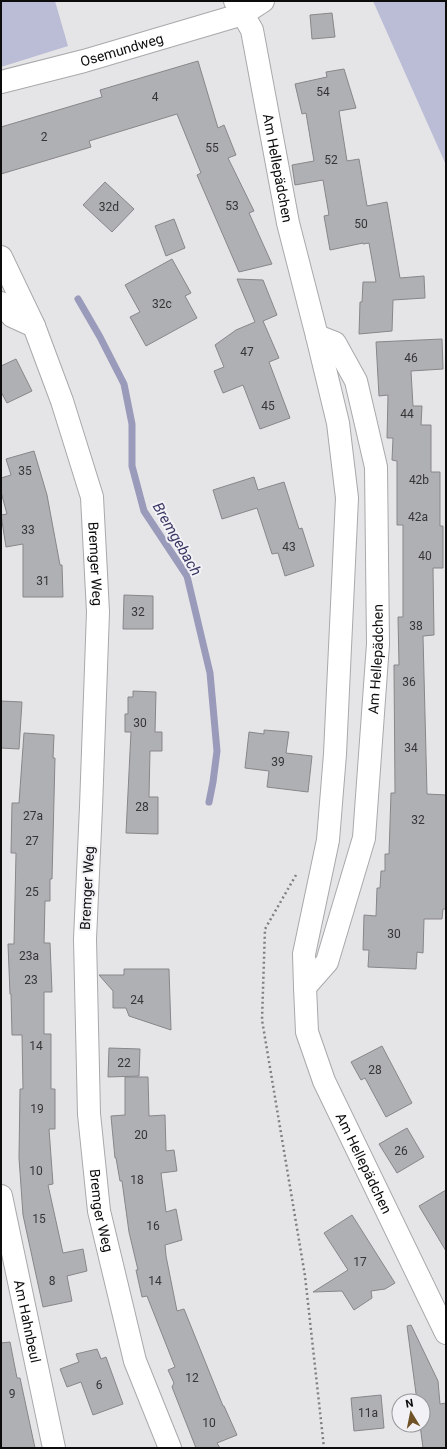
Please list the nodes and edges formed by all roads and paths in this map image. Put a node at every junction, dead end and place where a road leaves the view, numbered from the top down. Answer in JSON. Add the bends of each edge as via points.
{"nodes":[{"id":1,"x":263,"y":1,"type":"edge"},
{"id":2,"x":239,"y":8,"type":"edge"},
{"id":3,"x":1,"y":82,"type":"edge"},
{"id":4,"x":1,"y":257,"type":"edge"},
{"id":5,"x":1,"y":303,"type":"edge"},
{"id":6,"x":34,"y":326,"type":"junction"},
{"id":7,"x":318,"y":336,"type":"junction"},
{"id":8,"x":299,"y":869,"type":"dead end"},
{"id":9,"x":304,"y":987,"type":"junction"},
{"id":10,"x":1,"y":1196,"type":"edge"},
{"id":11,"x":446,"y":1333,"type":"edge"},
{"id":12,"x":54,"y":1448,"type":"edge"},
{"id":13,"x":170,"y":1448,"type":"edge"},
{"id":14,"x":324,"y":1448,"type":"edge"}],
"edges":[{"from":1,"to":2,"type":"street","name":"Osemundweg"},
{"from":2,"to":3,"type":"street","name":"Osemundweg","via":[[84,61]]},
{"from":2,"to":7,"type":"street","name":"Am Hellepädchen","via":[[252,30],[288,224]]},
{"from":4,"to":6,"type":"street","name":"Bremger Weg"},
{"from":5,"to":6,"type":"street","via":[[12,316]]},
{"from":6,"to":13,"type":"street","name":"Bremger Weg","via":[[62,400],[92,497],[98,612],[85,939],[89,1114],[98,1212],[135,1362]]},
{"from":7,"to":9,"type":"street","name":"Am Hellepädchen","via":[[338,423],[347,498],[335,754],[328,840],[304,954]]},
{"from":7,"to":9,"type":"street","name":"Am Hellepädchen","via":[[335,343],[356,381],[376,467],[378,644],[364,838],[327,962]]},
{"from":8,"to":14,"type":"path","via":[[265,930],[262,1020],[305,1276]]},
{"from":9,"to":11,"type":"street","name":"Am Hellepädchen","via":[[307,1032],[324,1081]]},
{"from":10,"to":12,"type":"street","name":"Am Hahnbeul"}]}
